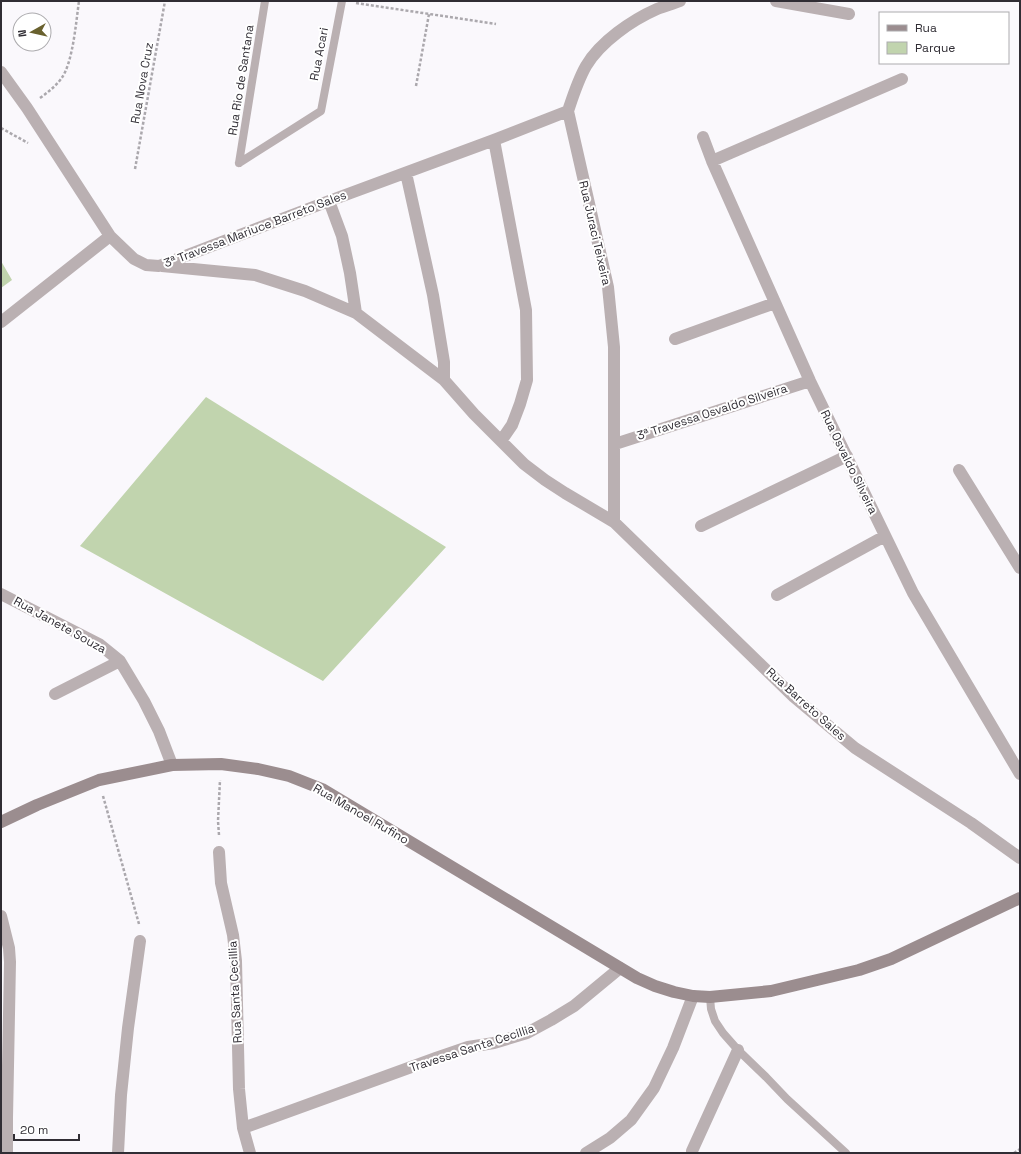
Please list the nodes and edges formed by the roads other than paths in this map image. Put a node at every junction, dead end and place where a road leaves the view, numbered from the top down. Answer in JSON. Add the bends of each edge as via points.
{"nodes":[{"id":1,"x":266,"y":1,"type":"edge"},
{"id":2,"x":342,"y":1,"type":"edge"},
{"id":3,"x":680,"y":1,"type":"edge"},
{"id":4,"x":776,"y":1,"type":"edge"},
{"id":5,"x":849,"y":14,"type":"dead end"},
{"id":6,"x":1,"y":72,"type":"edge"},
{"id":7,"x":902,"y":79,"type":"dead end"},
{"id":8,"x":321,"y":110,"type":"joint"},
{"id":9,"x":568,"y":111,"type":"junction"},
{"id":10,"x":703,"y":137,"type":"dead end"},
{"id":11,"x":494,"y":140,"type":"junction"},
{"id":12,"x":712,"y":161,"type":"junction"},
{"id":13,"x":406,"y":173,"type":"junction"},
{"id":14,"x":330,"y":200,"type":"junction"},
{"id":15,"x":110,"y":236,"type":"junction"},
{"id":16,"x":159,"y":266,"type":"junction"},
{"id":17,"x":775,"y":304,"type":"junction"},
{"id":18,"x":356,"y":313,"type":"junction"},
{"id":19,"x":1,"y":322,"type":"edge"},
{"id":20,"x":675,"y":339,"type":"dead end"},
{"id":21,"x":444,"y":380,"type":"junction"},
{"id":22,"x":810,"y":380,"type":"junction"},
{"id":23,"x":501,"y":441,"type":"junction"},
{"id":24,"x":615,"y":444,"type":"junction"},
{"id":25,"x":847,"y":456,"type":"junction"},
{"id":26,"x":959,"y":470,"type":"dead end"},
{"id":27,"x":614,"y":522,"type":"junction"},
{"id":28,"x":701,"y":526,"type":"dead end"},
{"id":29,"x":886,"y":536,"type":"junction"},
{"id":30,"x":1020,"y":568,"type":"edge"},
{"id":31,"x":1,"y":594,"type":"edge"},
{"id":32,"x":777,"y":595,"type":"dead end"},
{"id":33,"x":120,"y":661,"type":"junction"},
{"id":34,"x":55,"y":694,"type":"dead end"},
{"id":35,"x":172,"y":765,"type":"junction"},
{"id":36,"x":1020,"y":774,"type":"edge"},
{"id":37,"x":1,"y":822,"type":"edge"},
{"id":38,"x":219,"y":852,"type":"road end"},
{"id":39,"x":1020,"y":858,"type":"edge"},
{"id":40,"x":1020,"y":898,"type":"edge"},
{"id":41,"x":1,"y":916,"type":"edge"},
{"id":42,"x":140,"y":941,"type":"road end"},
{"id":43,"x":620,"y":968,"type":"junction"},
{"id":44,"x":693,"y":996,"type":"junction"},
{"id":45,"x":710,"y":997,"type":"junction"},
{"id":46,"x":738,"y":1050,"type":"junction"},
{"id":47,"x":243,"y":1128,"type":"junction"},
{"id":48,"x":692,"y":1151,"type":"dead end"},
{"id":49,"x":7,"y":1153,"type":"edge"},
{"id":50,"x":118,"y":1153,"type":"edge"},
{"id":51,"x":250,"y":1153,"type":"edge"},
{"id":52,"x":586,"y":1153,"type":"edge"},
{"id":53,"x":846,"y":1153,"type":"edge"}],
"edges":[{"from":1,"to":8,"type":"lane","name":"Rua Rio de Santana","via":[[239,163]]},
{"from":2,"to":8,"type":"lane","name":"Rua Acari"},
{"from":3,"to":9,"type":"street","via":[[657,9],[622,29],[601,47],[575,89]]},
{"from":4,"to":5,"type":"street"},
{"from":6,"to":15,"type":"street","name":"3ª Travessa Mariuce Barreto Sales"},
{"from":7,"to":12,"type":"street"},
{"from":9,"to":11,"type":"street","name":"3ª Travessa Mariuce Barreto Sales"},
{"from":9,"to":24,"type":"street","name":"Rua Juraci Teixeira","via":[[608,287],[614,347]]},
{"from":10,"to":12,"type":"street","name":"Rua Osvaldo Silveira"},
{"from":11,"to":13,"type":"street","name":"3ª Travessa Mariuce Barreto Sales"},
{"from":11,"to":23,"type":"street","via":[[526,310],[527,380],[512,425]]},
{"from":12,"to":17,"type":"street","name":"Rua Osvaldo Silveira"},
{"from":13,"to":14,"type":"street","name":"3ª Travessa Mariuce Barreto Sales"},
{"from":13,"to":21,"type":"street","via":[[433,295],[444,362]]},
{"from":14,"to":16,"type":"street","name":"3ª Travessa Mariuce Barreto Sales"},
{"from":14,"to":18,"type":"street","via":[[342,236]]},
{"from":15,"to":16,"type":"street","name":"3ª Travessa Mariuce Barreto Sales","via":[[134,259],[146,265]]},
{"from":15,"to":19,"type":"street"},
{"from":16,"to":18,"type":"street","name":"Rua Barreto Sales","via":[[255,275],[306,291]]},
{"from":17,"to":20,"type":"street"},
{"from":17,"to":22,"type":"street","name":"Rua Osvaldo Silveira"},
{"from":18,"to":21,"type":"street","name":"Rua Barreto Sales"},
{"from":21,"to":23,"type":"street","name":"Rua Barreto Sales"},
{"from":22,"to":24,"type":"street","name":"3ª Travessa Osvaldo Silveira"},
{"from":22,"to":25,"type":"street","name":"Rua Osvaldo Silveira"},
{"from":23,"to":27,"type":"street","name":"Rua Barreto Sales","via":[[545,480]]},
{"from":24,"to":27,"type":"street","name":"Rua Juraci Teixeira"},
{"from":25,"to":28,"type":"street"},
{"from":25,"to":29,"type":"street","name":"Rua Osvaldo Silveira"},
{"from":26,"to":30,"type":"street"},
{"from":27,"to":39,"type":"street","name":"Rua Barreto Sales","via":[[794,697],[848,743]]},
{"from":29,"to":32,"type":"street"},
{"from":29,"to":36,"type":"street","name":"Rua Osvaldo Silveira","via":[[913,593]]},
{"from":31,"to":33,"type":"street","name":"Rua Janete Souza","via":[[99,644]]},
{"from":33,"to":34,"type":"street"},
{"from":33,"to":35,"type":"street","name":"Rua Janete Souza","via":[[159,731]]},
{"from":35,"to":37,"type":"main road","name":"Rua Manoel Rufino","via":[[99,780],[37,804]]},
{"from":35,"to":43,"type":"main road","name":"Rua Manoel Rufino","via":[[220,764],[258,769],[289,776],[322,789]]},
{"from":38,"to":47,"type":"street","name":"Rua Santa Cecillia","via":[[221,883],[236,961],[238,1089]]},
{"from":40,"to":45,"type":"main road","name":"Rua Manoel Rufino","via":[[891,959],[859,970],[771,991]]},
{"from":41,"to":49,"type":"street","via":[[10,948]]},
{"from":42,"to":50,"type":"street","via":[[121,1095]]},
{"from":43,"to":44,"type":"main road","name":"Rua Manoel Rufino","via":[[655,986]]},
{"from":43,"to":47,"type":"street","name":"Travessa Santa Cecillia","via":[[574,1006],[528,1033],[494,1043],[468,1047]]},
{"from":44,"to":45,"type":"main road","name":"Rua Manoel Rufino"},
{"from":44,"to":52,"type":"street","via":[[674,1048],[654,1088],[631,1120],[610,1138]]},
{"from":45,"to":46,"type":"lane","via":[[715,1021]]},
{"from":46,"to":48,"type":"street"},
{"from":46,"to":53,"type":"lane","via":[[787,1100]]},
{"from":47,"to":51,"type":"street","name":"Rua Santa Cecillia"}]}
